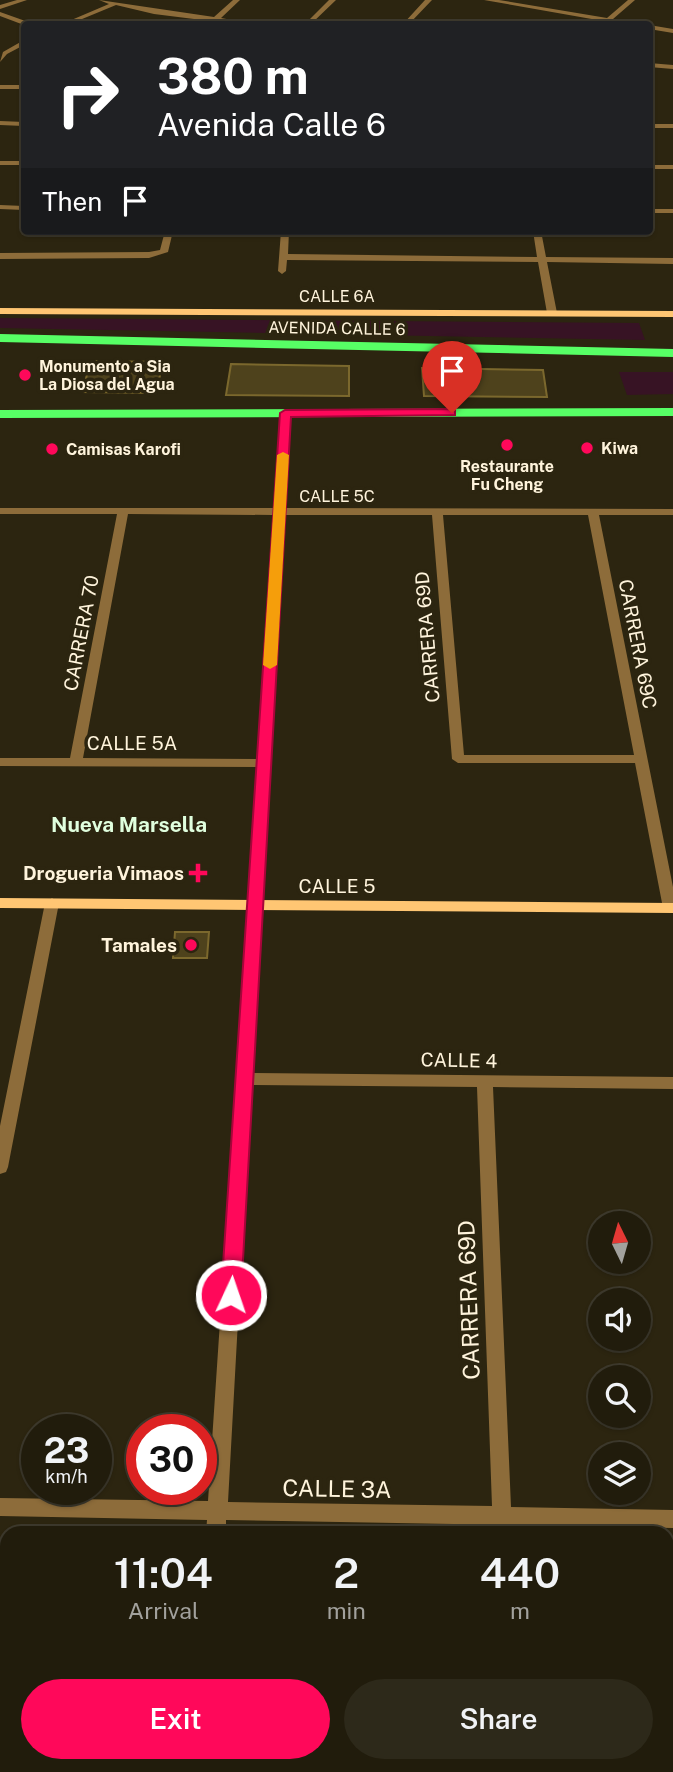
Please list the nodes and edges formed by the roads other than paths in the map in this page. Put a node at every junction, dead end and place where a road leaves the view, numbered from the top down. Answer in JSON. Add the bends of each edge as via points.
{"nodes":[{"id":1,"x":24,"y":0,"type":"edge"},
{"id":2,"x":102,"y":0,"type":"edge"},
{"id":3,"x":237,"y":0,"type":"edge"},
{"id":4,"x":333,"y":0,"type":"edge"},
{"id":5,"x":429,"y":0,"type":"edge"},
{"id":6,"x":487,"y":0,"type":"edge"},
{"id":7,"x":632,"y":0,"type":"edge"},
{"id":8,"x":114,"y":4,"type":"junction"},
{"id":9,"x":0,"y":7,"type":"edge"},
{"id":10,"x":0,"y":14,"type":"edge"},
{"id":11,"x":21,"y":21,"type":"edge"},
{"id":12,"x":72,"y":21,"type":"edge"},
{"id":13,"x":203,"y":21,"type":"edge"},
{"id":14,"x":215,"y":21,"type":"edge"},
{"id":15,"x":311,"y":21,"type":"edge"},
{"id":16,"x":409,"y":21,"type":"edge"},
{"id":17,"x":600,"y":21,"type":"edge"},
{"id":18,"x":606,"y":21,"type":"edge"},
{"id":19,"x":653,"y":28,"type":"edge"},
{"id":20,"x":673,"y":31,"type":"edge"},
{"id":21,"x":21,"y":44,"type":"edge"},
{"id":22,"x":2,"y":56,"type":"edge"},
{"id":23,"x":653,"y":65,"type":"edge"},
{"id":24,"x":673,"y":67,"type":"edge"},
{"id":25,"x":0,"y":87,"type":"edge"},
{"id":26,"x":21,"y":87,"type":"edge"},
{"id":27,"x":0,"y":123,"type":"edge"},
{"id":28,"x":21,"y":124,"type":"edge"},
{"id":29,"x":653,"y":126,"type":"edge"},
{"id":30,"x":673,"y":126,"type":"edge"},
{"id":31,"x":0,"y":163,"type":"edge"},
{"id":32,"x":21,"y":163,"type":"edge"},
{"id":33,"x":653,"y":167,"type":"edge"},
{"id":34,"x":673,"y":167,"type":"edge"},
{"id":35,"x":0,"y":207,"type":"edge"},
{"id":36,"x":21,"y":208,"type":"edge"},
{"id":37,"x":653,"y":211,"type":"edge"},
{"id":38,"x":673,"y":211,"type":"edge"},
{"id":39,"x":168,"y":235,"type":"edge"},
{"id":40,"x":285,"y":235,"type":"edge"},
{"id":41,"x":538,"y":235,"type":"edge"},
{"id":42,"x":0,"y":256,"type":"edge"},
{"id":43,"x":283,"y":257,"type":"junction"},
{"id":44,"x":542,"y":259,"type":"junction"},
{"id":45,"x":673,"y":261,"type":"edge"},
{"id":46,"x":282,"y":271,"type":"dead end"},
{"id":47,"x":0,"y":311,"type":"edge"},
{"id":48,"x":552,"y":313,"type":"junction"},
{"id":49,"x":673,"y":314,"type":"edge"},
{"id":50,"x":0,"y":338,"type":"edge"},
{"id":51,"x":673,"y":353,"type":"edge"},
{"id":52,"x":673,"y":412,"type":"edge"},
{"id":53,"x":285,"y":413,"type":"junction"},
{"id":54,"x":0,"y":415,"type":"edge"},
{"id":55,"x":0,"y":511,"type":"edge"},
{"id":56,"x":123,"y":511,"type":"junction"},
{"id":57,"x":279,"y":511,"type":"junction"},
{"id":58,"x":438,"y":512,"type":"junction"},
{"id":59,"x":593,"y":512,"type":"junction"},
{"id":60,"x":673,"y":512,"type":"edge"},
{"id":61,"x":641,"y":760,"type":"junction"},
{"id":62,"x":0,"y":762,"type":"edge"},
{"id":63,"x":76,"y":762,"type":"junction"},
{"id":64,"x":264,"y":763,"type":"junction"},
{"id":65,"x":0,"y":903,"type":"edge"},
{"id":66,"x":52,"y":904,"type":"junction"},
{"id":67,"x":255,"y":905,"type":"junction"},
{"id":68,"x":671,"y":908,"type":"edge"},
{"id":69,"x":244,"y":1079,"type":"junction"},
{"id":70,"x":485,"y":1081,"type":"junction"},
{"id":71,"x":673,"y":1083,"type":"edge"},
{"id":72,"x":0,"y":1167,"type":"edge"},
{"id":73,"x":0,"y":1507,"type":"edge"},
{"id":74,"x":217,"y":1511,"type":"junction"},
{"id":75,"x":502,"y":1516,"type":"junction"},
{"id":76,"x":673,"y":1519,"type":"edge"},
{"id":77,"x":216,"y":1526,"type":"edge"}],
"edges":[{"from":1,"to":9,"type":"street"},
{"from":2,"to":8,"type":"street"},
{"from":3,"to":14,"type":"street"},
{"from":4,"to":15,"type":"street"},
{"from":5,"to":16,"type":"street"},
{"from":6,"to":17,"type":"street"},
{"from":7,"to":18,"type":"street"},
{"from":8,"to":12,"type":"street"},
{"from":8,"to":13,"type":"street"},
{"from":10,"to":11,"type":"street"},
{"from":19,"to":20,"type":"street"},
{"from":21,"to":22,"type":"street"},
{"from":23,"to":24,"type":"street"},
{"from":25,"to":26,"type":"street"},
{"from":27,"to":28,"type":"street"},
{"from":29,"to":30,"type":"street"},
{"from":31,"to":32,"type":"street"},
{"from":33,"to":34,"type":"street"},
{"from":35,"to":36,"type":"street"},
{"from":37,"to":38,"type":"street"},
{"from":39,"to":42,"type":"street","via":[[164,252],[140,257]]},
{"from":40,"to":43,"type":"street"},
{"from":41,"to":44,"type":"street"},
{"from":43,"to":44,"type":"street"},
{"from":43,"to":46,"type":"street"},
{"from":44,"to":45,"type":"street"},
{"from":44,"to":48,"type":"street"},
{"from":47,"to":48,"type":"street","name":"CALLE 6A"},
{"from":48,"to":49,"type":"street","name":"CALLE 6A"},
{"from":50,"to":51,"type":"highway","name":"AVENIDA CALLE 6"},
{"from":52,"to":53,"type":"highway"},
{"from":53,"to":54,"type":"highway"},
{"from":53,"to":57,"type":"street"},
{"from":55,"to":56,"type":"street","name":"CALLE 5C"},
{"from":56,"to":57,"type":"street","name":"CALLE 5C"},
{"from":56,"to":63,"type":"street","name":"CARRERA 70"},
{"from":57,"to":58,"type":"street","name":"CALLE 5C"},
{"from":57,"to":64,"type":"street"},
{"from":58,"to":59,"type":"street","name":"CALLE 5C"},
{"from":58,"to":61,"type":"street","name":"CARRERA 69D","via":[[458,759]]},
{"from":59,"to":60,"type":"street","name":"CALLE 5C"},
{"from":59,"to":61,"type":"street","name":"CARRERA 69C"},
{"from":61,"to":68,"type":"street","name":"CARRERA 69C"},
{"from":62,"to":63,"type":"street","name":"CALLE 5A"},
{"from":63,"to":64,"type":"street","name":"CALLE 5A"},
{"from":64,"to":67,"type":"street"},
{"from":65,"to":66,"type":"street","name":"CALLE 5"},
{"from":66,"to":67,"type":"street","name":"CALLE 5"},
{"from":66,"to":72,"type":"street"},
{"from":67,"to":68,"type":"street","name":"CALLE 5"},
{"from":67,"to":69,"type":"street"},
{"from":69,"to":70,"type":"street","name":"CALLE 4"},
{"from":69,"to":74,"type":"street"},
{"from":70,"to":71,"type":"street","name":"CALLE 4"},
{"from":70,"to":75,"type":"street","name":"CARRERA 69D"},
{"from":73,"to":74,"type":"street","name":"CALLE 3A"},
{"from":74,"to":75,"type":"street","name":"CALLE 3A"},
{"from":74,"to":77,"type":"street"},
{"from":75,"to":76,"type":"street","name":"CALLE 3A"}]}
